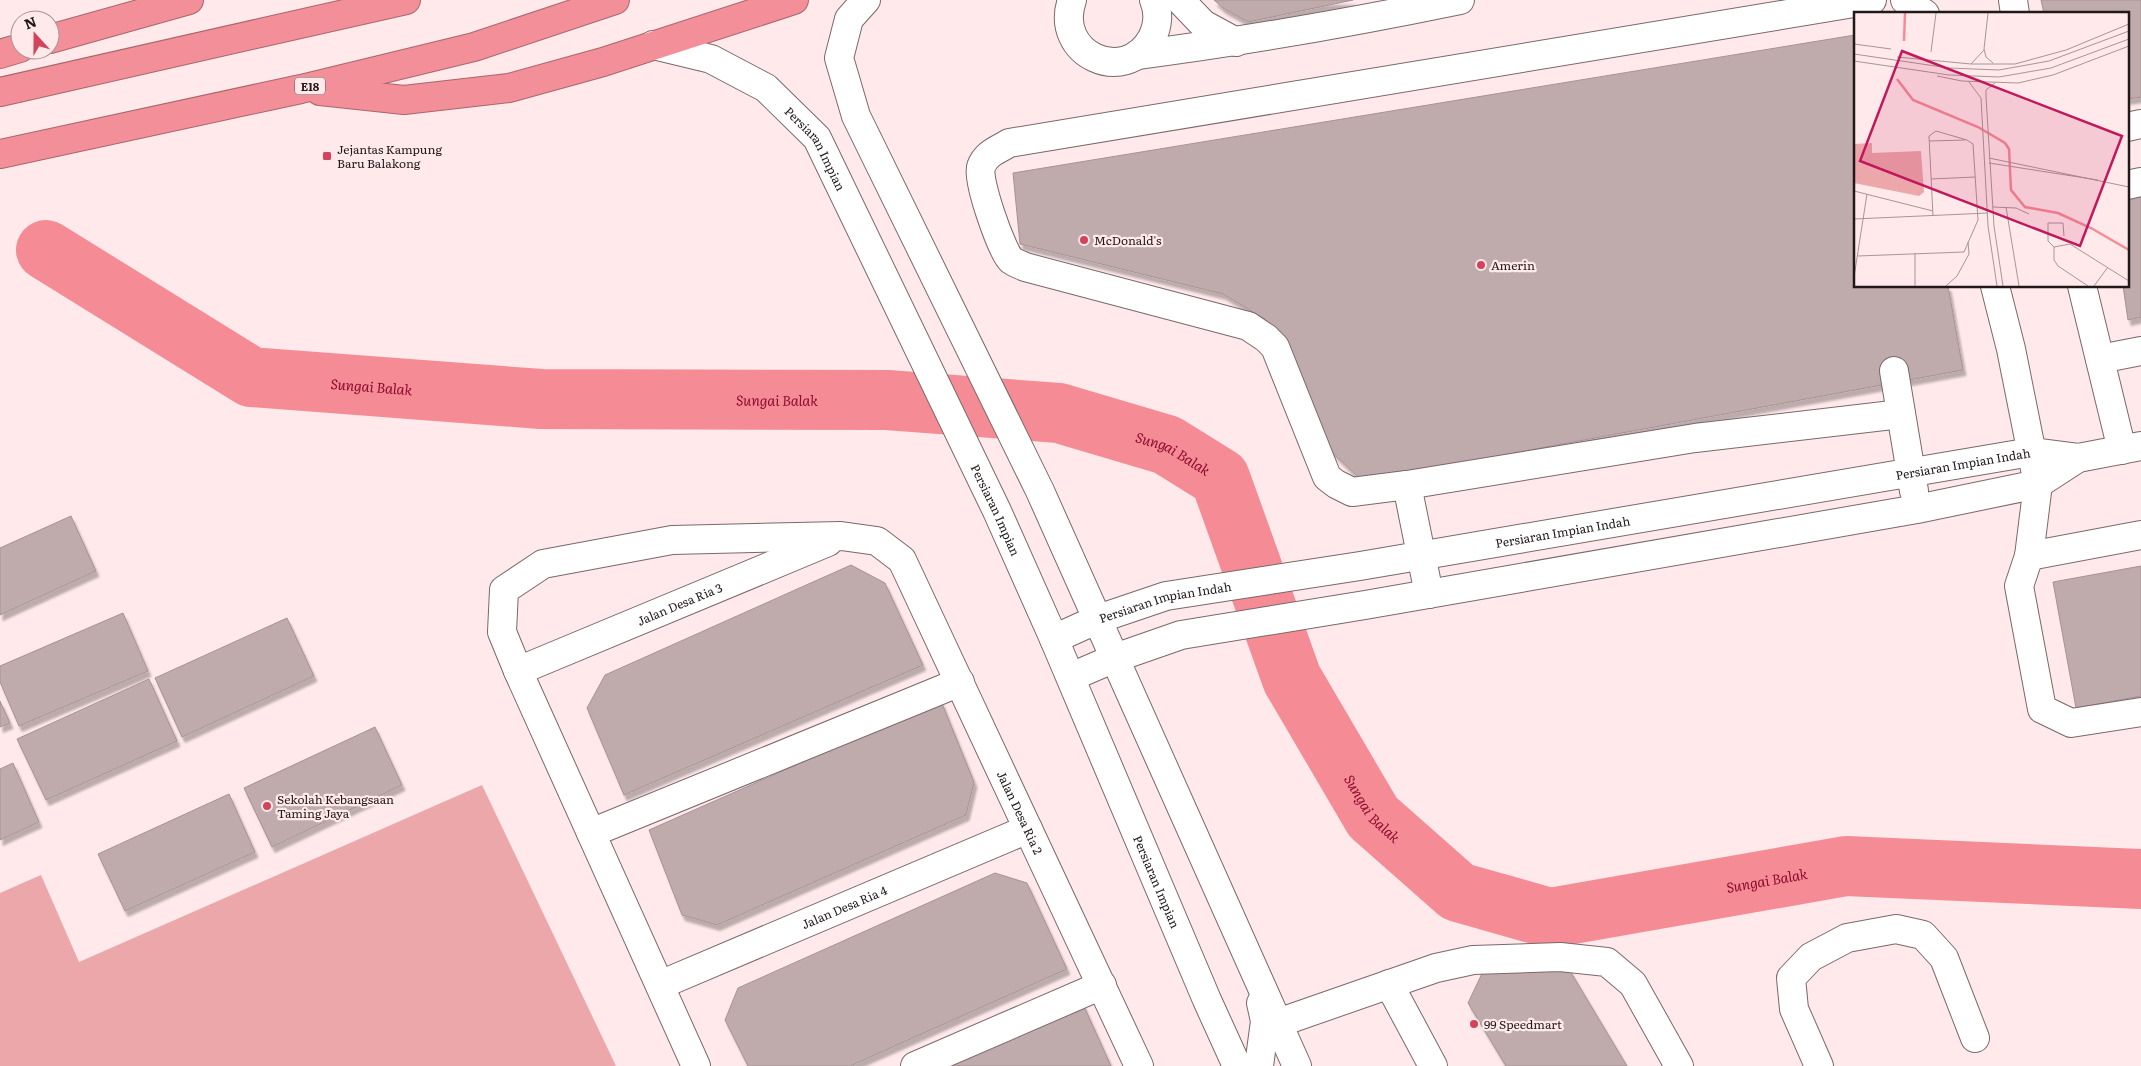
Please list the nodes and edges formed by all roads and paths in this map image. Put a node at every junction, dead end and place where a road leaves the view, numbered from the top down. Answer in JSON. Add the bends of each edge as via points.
{"nodes":[{"id":1,"x":189,"y":0,"type":"edge"},
{"id":2,"x":406,"y":0,"type":"edge"},
{"id":3,"x":615,"y":0,"type":"edge"},
{"id":4,"x":794,"y":0,"type":"edge"},
{"id":5,"x":866,"y":0,"type":"edge"},
{"id":6,"x":1072,"y":0,"type":"edge"},
{"id":7,"x":1154,"y":0,"type":"edge"},
{"id":8,"x":1180,"y":0,"type":"edge"},
{"id":9,"x":1386,"y":0,"type":"edge"},
{"id":10,"x":1460,"y":0,"type":"edge"},
{"id":11,"x":1872,"y":0,"type":"edge"},
{"id":12,"x":1905,"y":0,"type":"edge"},
{"id":13,"x":1922,"y":12,"type":"edge"},
{"id":14,"x":1361,"y":20,"type":"junction"},
{"id":15,"x":60,"y":36,"type":"edge"},
{"id":16,"x":1236,"y":42,"type":"junction"},
{"id":17,"x":653,"y":45,"type":"junction"},
{"id":18,"x":1137,"y":55,"type":"junction"},
{"id":19,"x":301,"y":89,"type":"junction"},
{"id":20,"x":0,"y":92,"type":"edge"},
{"id":21,"x":2141,"y":124,"type":"edge"},
{"id":22,"x":2128,"y":127,"type":"edge"},
{"id":23,"x":0,"y":154,"type":"edge"},
{"id":24,"x":2141,"y":182,"type":"edge"},
{"id":25,"x":2128,"y":185,"type":"edge"},
{"id":26,"x":1996,"y":288,"type":"edge"},
{"id":27,"x":2082,"y":288,"type":"edge"},
{"id":28,"x":2141,"y":352,"type":"edge"},
{"id":29,"x":2100,"y":359,"type":"junction"},
{"id":30,"x":1894,"y":371,"type":"dead end"},
{"id":31,"x":1901,"y":414,"type":"junction"},
{"id":32,"x":2131,"y":448,"type":"edge"},
{"id":33,"x":2031,"y":452,"type":"junction"},
{"id":34,"x":2078,"y":458,"type":"junction"},
{"id":35,"x":1911,"y":473,"type":"junction"},
{"id":36,"x":2038,"y":484,"type":"junction"},
{"id":37,"x":1407,"y":485,"type":"junction"},
{"id":38,"x":1917,"y":509,"type":"junction"},
{"id":39,"x":2141,"y":535,"type":"edge"},
{"id":40,"x":841,"y":536,"type":"junction"},
{"id":41,"x":1422,"y":555,"type":"junction"},
{"id":42,"x":2029,"y":556,"type":"junction"},
{"id":43,"x":1429,"y":594,"type":"junction"},
{"id":44,"x":1098,"y":619,"type":"junction"},
{"id":45,"x":1054,"y":638,"type":"junction"},
{"id":46,"x":1115,"y":658,"type":"junction"},
{"id":47,"x":518,"y":671,"type":"junction"},
{"id":48,"x":1071,"y":677,"type":"junction"},
{"id":49,"x":960,"y":682,"type":"junction"},
{"id":50,"x":2141,"y":712,"type":"edge"},
{"id":51,"x":1028,"y":829,"type":"junction"},
{"id":52,"x":591,"y":833,"type":"junction"},
{"id":53,"x":1255,"y":974,"type":"junction"},
{"id":54,"x":1389,"y":984,"type":"junction"},
{"id":55,"x":660,"y":985,"type":"junction"},
{"id":56,"x":1102,"y":985,"type":"junction"},
{"id":57,"x":1278,"y":1024,"type":"junction"},
{"id":58,"x":1975,"y":1038,"type":"dead end"},
{"id":59,"x":696,"y":1066,"type":"edge"},
{"id":60,"x":915,"y":1066,"type":"edge"},
{"id":61,"x":1139,"y":1066,"type":"edge"},
{"id":62,"x":1237,"y":1066,"type":"edge"},
{"id":63,"x":1259,"y":1066,"type":"edge"},
{"id":64,"x":1297,"y":1066,"type":"edge"},
{"id":65,"x":1433,"y":1066,"type":"edge"},
{"id":66,"x":1679,"y":1066,"type":"edge"},
{"id":67,"x":1819,"y":1066,"type":"edge"}],
"edges":[{"from":1,"to":15,"type":"highway"},
{"from":2,"to":20,"type":"highway"},
{"from":3,"to":19,"type":"highway","number":"E18","via":[[474,47]]},
{"from":4,"to":17,"type":"highway"},
{"from":5,"to":44,"type":"street","via":[[849,19],[840,58],[854,108],[1040,491]]},
{"from":6,"to":18,"type":"street","via":[[1068,25],[1082,50],[1109,62],[1124,61]]},
{"from":7,"to":18,"type":"street","via":[[1158,17],[1155,32]]},
{"from":8,"to":16,"type":"street","via":[[1203,24]]},
{"from":9,"to":14,"type":"street"},
{"from":10,"to":14,"type":"street"},
{"from":11,"to":37,"type":"street","via":[[1010,143],[988,155],[980,168],[982,187],[1005,252],[1012,261],[1248,326],[1275,347],[1328,477],[1352,492]]},
{"from":12,"to":13,"type":"street"},
{"from":14,"to":16,"type":"street"},
{"from":16,"to":18,"type":"street"},
{"from":17,"to":19,"type":"highway","via":[[509,88],[404,100]]},
{"from":17,"to":45,"type":"street","name":"Persiaran Impian","via":[[711,60],[766,88],[817,138]]},
{"from":19,"to":23,"type":"highway","number":"E18"},
{"from":21,"to":22,"type":"street"},
{"from":24,"to":25,"type":"street"},
{"from":26,"to":33,"type":"street"},
{"from":27,"to":29,"type":"street"},
{"from":28,"to":29,"type":"street"},
{"from":29,"to":32,"type":"street"},
{"from":30,"to":31,"type":"street"},
{"from":31,"to":35,"type":"street"},
{"from":31,"to":37,"type":"street","via":[[1695,438]]},
{"from":32,"to":34,"type":"street","name":"Persiaran Impian Indah"},
{"from":33,"to":34,"type":"street","name":"Persiaran Impian Indah"},
{"from":33,"to":35,"type":"street","name":"Persiaran Impian Indah"},
{"from":33,"to":36,"type":"street"},
{"from":34,"to":36,"type":"street","name":"Persiaran Impian Indah"},
{"from":35,"to":38,"type":"street"},
{"from":35,"to":41,"type":"street","name":"Persiaran Impian Indah"},
{"from":36,"to":38,"type":"street","name":"Persiaran Impian Indah"},
{"from":36,"to":42,"type":"street"},
{"from":37,"to":41,"type":"street"},
{"from":38,"to":43,"type":"street","name":"Persiaran Impian Indah"},
{"from":39,"to":42,"type":"street"},
{"from":40,"to":47,"type":"street","name":"Jalan Desa Ria 3"},
{"from":40,"to":47,"type":"street","via":[[672,540],[543,564],[504,590],[502,632]]},
{"from":40,"to":49,"type":"street","name":"Jalan Desa Ria 2","via":[[877,540],[902,560]]},
{"from":41,"to":43,"type":"street"},
{"from":41,"to":44,"type":"street","name":"Persiaran Impian Indah","via":[[1166,596]]},
{"from":42,"to":50,"type":"street","via":[[2019,586],[2042,709],[2071,723]]},
{"from":43,"to":46,"type":"street","name":"Persiaran Impian Indah","via":[[1181,635]]},
{"from":44,"to":45,"type":"street","name":"Persiaran Impian Indah"},
{"from":44,"to":46,"type":"street"},
{"from":45,"to":48,"type":"street","name":"Persiaran Impian"},
{"from":46,"to":48,"type":"street","name":"Persiaran Impian Indah"},
{"from":46,"to":53,"type":"street"},
{"from":47,"to":52,"type":"street"},
{"from":48,"to":62,"type":"street","name":"Persiaran Impian"},
{"from":49,"to":51,"type":"street","name":"Jalan Desa Ria 2"},
{"from":49,"to":52,"type":"street"},
{"from":51,"to":55,"type":"street","name":"Jalan Desa Ria 4"},
{"from":51,"to":56,"type":"street","name":"Jalan Desa Ria 2"},
{"from":52,"to":55,"type":"street"},
{"from":53,"to":57,"type":"street"},
{"from":53,"to":63,"type":"street","via":[[1265,1021]]},
{"from":54,"to":57,"type":"street"},
{"from":54,"to":65,"type":"street"},
{"from":54,"to":66,"type":"street","via":[[1473,960],[1560,957],[1607,962],[1633,984]]},
{"from":55,"to":59,"type":"street"},
{"from":56,"to":60,"type":"street"},
{"from":56,"to":61,"type":"street","name":"Jalan Desa Ria 2"},
{"from":57,"to":64,"type":"street"},
{"from":58,"to":67,"type":"street","via":[[1944,958],[1923,935],[1896,929],[1847,938],[1811,957],[1791,978],[1794,1009]]}]}
